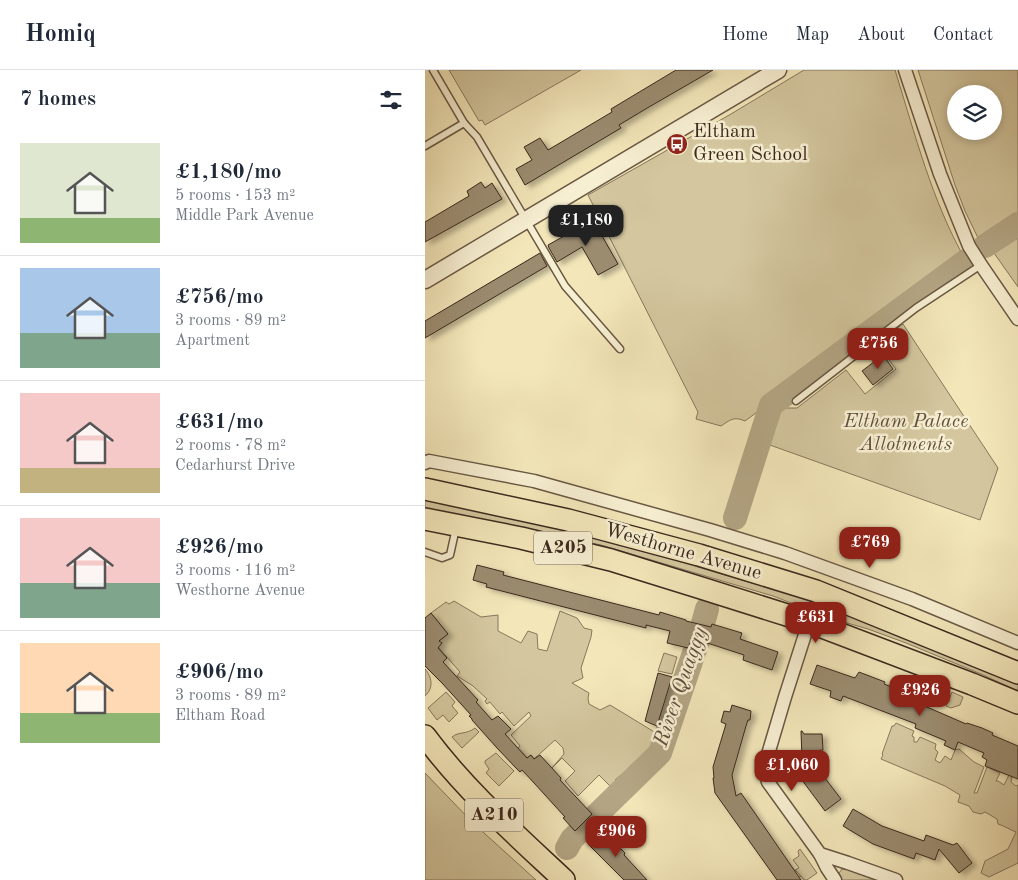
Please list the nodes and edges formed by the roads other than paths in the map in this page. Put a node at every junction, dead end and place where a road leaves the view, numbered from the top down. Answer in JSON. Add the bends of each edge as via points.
{"nodes":[{"id":1,"x":433,"y":70,"type":"edge"},
{"id":2,"x":778,"y":70,"type":"edge"},
{"id":3,"x":905,"y":70,"type":"edge"},
{"id":4,"x":464,"y":123,"type":"junction"},
{"id":5,"x":425,"y":146,"type":"edge"},
{"id":6,"x":527,"y":220,"type":"junction"},
{"id":7,"x":981,"y":266,"type":"junction"},
{"id":8,"x":425,"y":280,"type":"edge"},
{"id":9,"x":1018,"y":319,"type":"edge"},
{"id":10,"x":888,"y":330,"type":"junction"},
{"id":11,"x":899,"y":344,"type":"dead end"},
{"id":12,"x":620,"y":349,"type":"dead end"},
{"id":13,"x":796,"y":401,"type":"dead end"},
{"id":14,"x":425,"y":463,"type":"edge"},
{"id":15,"x":425,"y":489,"type":"edge"},
{"id":16,"x":425,"y":519,"type":"edge"},
{"id":17,"x":456,"y":525,"type":"junction"},
{"id":18,"x":425,"y":552,"type":"edge"},
{"id":19,"x":809,"y":622,"type":"junction"},
{"id":20,"x":1018,"y":643,"type":"edge"},
{"id":21,"x":1018,"y":673,"type":"edge"},
{"id":22,"x":1018,"y":703,"type":"edge"},
{"id":23,"x":425,"y":736,"type":"edge"},
{"id":24,"x":820,"y":854,"type":"junction"},
{"id":25,"x":563,"y":880,"type":"edge"},
{"id":26,"x":835,"y":880,"type":"edge"},
{"id":27,"x":896,"y":880,"type":"edge"}],
"edges":[{"from":1,"to":4,"type":"lane"},
{"from":2,"to":6,"type":"street"},
{"from":3,"to":7,"type":"street","via":[[940,174],[969,246]]},
{"from":4,"to":5,"type":"lane"},
{"from":4,"to":6,"type":"lane","via":[[477,136]]},
{"from":6,"to":8,"type":"street"},
{"from":6,"to":12,"type":"lane","via":[[565,286]]},
{"from":7,"to":9,"type":"street"},
{"from":7,"to":10,"type":"lane"},
{"from":10,"to":11,"type":"lane"},
{"from":10,"to":13,"type":"lane"},
{"from":14,"to":20,"type":"street","name":"Westhorne Avenue","via":[[429,461],[534,481],[710,530],[803,559]]},
{"from":15,"to":21,"type":"highway","name":"Westhorne Avenue","number":"A205","via":[[569,520],[816,591]]},
{"from":16,"to":17,"type":"highway","name":"Westhorne Avenue","number":"A205"},
{"from":17,"to":18,"type":"lane","via":[[450,555],[442,558]]},
{"from":17,"to":19,"type":"highway","name":"Westhorne Avenue","number":"A205","via":[[611,560]]},
{"from":19,"to":22,"type":"highway","name":"Westhorne Avenue","number":"A205"},
{"from":19,"to":24,"type":"street","via":[[765,775]]},
{"from":23,"to":25,"type":"highway","number":"A210","via":[[476,797]]},
{"from":24,"to":26,"type":"street"},
{"from":24,"to":27,"type":"street"}]}
